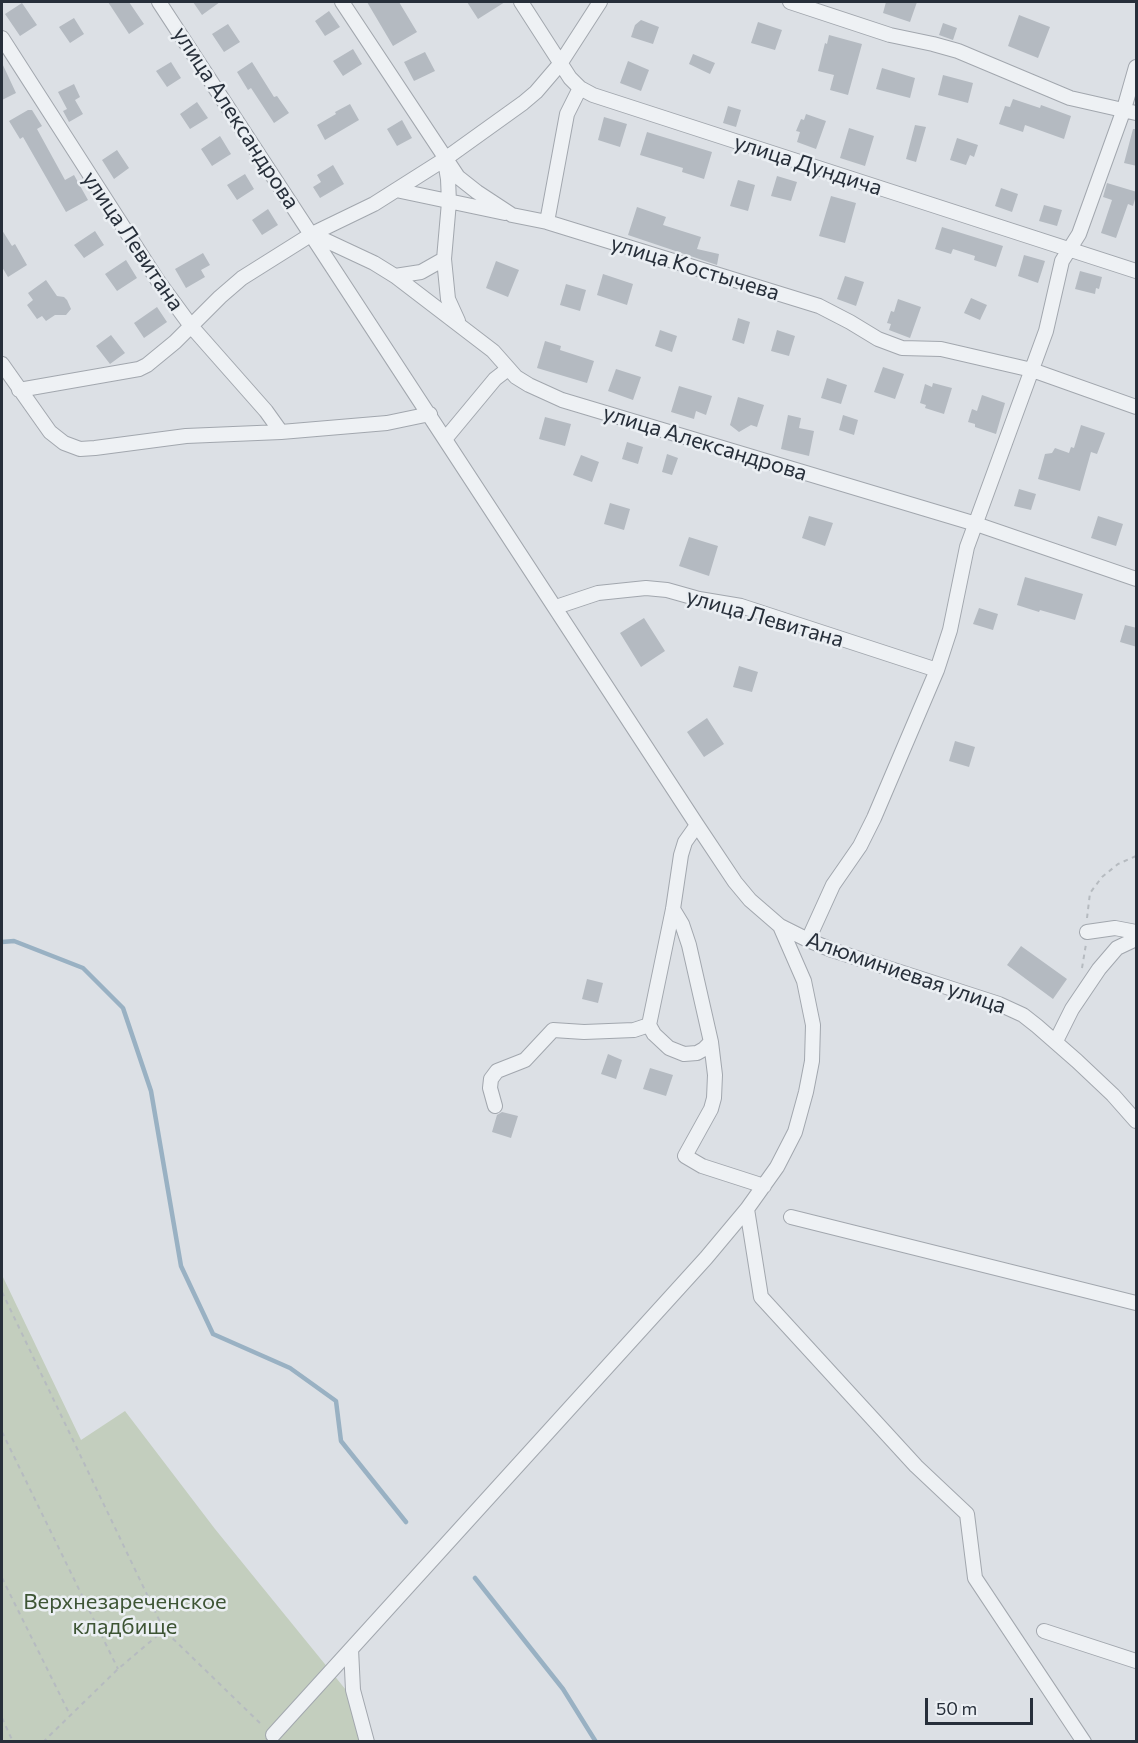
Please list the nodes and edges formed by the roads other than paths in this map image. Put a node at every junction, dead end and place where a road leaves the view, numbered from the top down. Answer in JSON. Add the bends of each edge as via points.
{"nodes":[{"id":1,"x":159,"y":2,"type":"edge"},
{"id":2,"x":342,"y":2,"type":"edge"},
{"id":3,"x":521,"y":2,"type":"edge"},
{"id":4,"x":600,"y":2,"type":"edge"},
{"id":5,"x":790,"y":2,"type":"edge"},
{"id":6,"x":2,"y":39,"type":"edge"},
{"id":7,"x":560,"y":64,"type":"junction"},
{"id":8,"x":1137,"y":68,"type":"edge"},
{"id":9,"x":580,"y":88,"type":"junction"},
{"id":10,"x":1130,"y":111,"type":"edge"},
{"id":11,"x":445,"y":159,"type":"junction"},
{"id":12,"x":396,"y":190,"type":"junction"},
{"id":13,"x":449,"y":202,"type":"junction"},
{"id":14,"x":512,"y":215,"type":"junction"},
{"id":15,"x":547,"y":222,"type":"junction"},
{"id":16,"x":312,"y":234,"type":"junction"},
{"id":17,"x":1069,"y":249,"type":"junction"},
{"id":18,"x":444,"y":259,"type":"junction"},
{"id":19,"x":1137,"y":271,"type":"edge"},
{"id":20,"x":395,"y":276,"type":"junction"},
{"id":21,"x":460,"y":324,"type":"junction"},
{"id":22,"x":191,"y":326,"type":"junction"},
{"id":23,"x":2,"y":364,"type":"edge"},
{"id":24,"x":508,"y":369,"type":"junction"},
{"id":25,"x":1032,"y":370,"type":"junction"},
{"id":26,"x":19,"y":390,"type":"junction"},
{"id":27,"x":1137,"y":407,"type":"edge"},
{"id":28,"x":430,"y":414,"type":"junction"},
{"id":29,"x":281,"y":432,"type":"junction"},
{"id":30,"x":446,"y":438,"type":"junction"},
{"id":31,"x":976,"y":524,"type":"junction"},
{"id":32,"x":1137,"y":579,"type":"edge"},
{"id":33,"x":556,"y":608,"type":"junction"},
{"id":34,"x":937,"y":670,"type":"junction"},
{"id":35,"x":697,"y":825,"type":"junction"},
{"id":36,"x":673,"y":909,"type":"junction"},
{"id":37,"x":780,"y":926,"type":"junction"},
{"id":38,"x":1087,"y":932,"type":"dead end"},
{"id":39,"x":1137,"y":932,"type":"edge"},
{"id":40,"x":1137,"y":939,"type":"edge"},
{"id":41,"x":808,"y":940,"type":"junction"},
{"id":42,"x":649,"y":1025,"type":"junction"},
{"id":43,"x":1056,"y":1041,"type":"junction"},
{"id":44,"x":711,"y":1042,"type":"junction"},
{"id":45,"x":495,"y":1106,"type":"dead end"},
{"id":46,"x":1137,"y":1121,"type":"edge"},
{"id":47,"x":764,"y":1186,"type":"junction"},
{"id":48,"x":747,"y":1209,"type":"junction"},
{"id":49,"x":791,"y":1217,"type":"dead end"},
{"id":50,"x":1137,"y":1303,"type":"edge"},
{"id":51,"x":1044,"y":1630,"type":"dead end"},
{"id":52,"x":351,"y":1649,"type":"junction"},
{"id":53,"x":1137,"y":1661,"type":"edge"},
{"id":54,"x":273,"y":1735,"type":"road end"},
{"id":55,"x":367,"y":1742,"type":"edge"},
{"id":56,"x":1084,"y":1742,"type":"edge"}],
"edges":[{"from":1,"to":16,"type":"street","name":"улица Александрова"},
{"from":2,"to":11,"type":"street","name":"улица Костычева"},
{"from":3,"to":7,"type":"street","name":"улица Дундича"},
{"from":4,"to":7,"type":"street"},
{"from":5,"to":10,"type":"street","via":[[890,36],[958,51],[1070,98]]},
{"from":6,"to":22,"type":"street","name":"улица Левитана"},
{"from":7,"to":9,"type":"street","name":"улица Дундича"},
{"from":7,"to":11,"type":"street","via":[[523,103]]},
{"from":8,"to":10,"type":"street"},
{"from":9,"to":15,"type":"street","via":[[567,114]]},
{"from":9,"to":17,"type":"street","name":"улица Дундича"},
{"from":10,"to":17,"type":"street","via":[[1079,234]]},
{"from":11,"to":12,"type":"street"},
{"from":11,"to":13,"type":"street"},
{"from":11,"to":14,"type":"street","name":"улица Костычева","via":[[458,177]]},
{"from":12,"to":13,"type":"street"},
{"from":12,"to":16,"type":"street"},
{"from":13,"to":14,"type":"street"},
{"from":13,"to":18,"type":"street"},
{"from":14,"to":15,"type":"street","name":"улица Костычева"},
{"from":15,"to":25,"type":"street","name":"улица Костычева","via":[[819,306],[902,348],[941,349]]},
{"from":16,"to":20,"type":"street","name":"улица Александрова"},
{"from":16,"to":22,"type":"street","via":[[235,284]]},
{"from":16,"to":28,"type":"street","name":"улица Александрова"},
{"from":17,"to":19,"type":"street","name":"улица Дундича"},
{"from":17,"to":25,"type":"street","via":[[1062,261],[1046,331]]},
{"from":18,"to":20,"type":"street","via":[[421,272]]},
{"from":18,"to":21,"type":"street","via":[[448,299]]},
{"from":20,"to":21,"type":"street","name":"улица Александрова"},
{"from":21,"to":24,"type":"street","name":"улица Александрова"},
{"from":22,"to":26,"type":"street","via":[[139,369]]},
{"from":22,"to":29,"type":"street","name":"улица Левитана"},
{"from":23,"to":26,"type":"street"},
{"from":24,"to":30,"type":"street"},
{"from":24,"to":31,"type":"street","name":"улица Александрова","via":[[529,385],[562,400]]},
{"from":25,"to":27,"type":"street","name":"улица Костычева"},
{"from":25,"to":31,"type":"street"},
{"from":26,"to":29,"type":"street","via":[[50,432],[64,443],[80,448],[186,436]]},
{"from":28,"to":29,"type":"street","via":[[387,423]]},
{"from":28,"to":30,"type":"street","name":"улица Александрова"},
{"from":30,"to":33,"type":"street","name":"улица Александрова"},
{"from":31,"to":32,"type":"street","name":"улица Александрова"},
{"from":31,"to":34,"type":"street","via":[[963,561],[959,593]]},
{"from":33,"to":34,"type":"street","name":"улица Левитана","via":[[598,593],[667,590],[741,606]]},
{"from":33,"to":35,"type":"street","name":"улица Александрова"},
{"from":34,"to":41,"type":"street","via":[[874,818],[860,846],[832,885]]},
{"from":35,"to":36,"type":"street","via":[[681,855]]},
{"from":35,"to":37,"type":"street","name":"улица Александрова","via":[[735,882]]},
{"from":36,"to":42,"type":"street"},
{"from":36,"to":44,"type":"street","via":[[689,945]]},
{"from":37,"to":41,"type":"street","name":"Алюминиевая улица"},
{"from":37,"to":47,"type":"street","via":[[804,981],[813,1025],[812,1061],[795,1132]]},
{"from":38,"to":39,"type":"street","via":[[1115,928]]},
{"from":40,"to":43,"type":"street","via":[[1117,948],[1099,969]]},
{"from":41,"to":43,"type":"street","name":"Алюминиевая улица","via":[[999,1004],[1023,1015]]},
{"from":42,"to":44,"type":"street","via":[[669,1048],[684,1054],[697,1053]]},
{"from":42,"to":45,"type":"street","via":[[634,1030],[553,1030],[525,1060],[497,1071],[490,1088]]},
{"from":43,"to":46,"type":"street","name":"Алюминиевая улица"},
{"from":44,"to":47,"type":"street","via":[[714,1098],[685,1155],[702,1166]]},
{"from":47,"to":48,"type":"street"},
{"from":48,"to":52,"type":"street"},
{"from":48,"to":56,"type":"street","via":[[761,1297],[916,1466],[966,1514],[975,1578]]},
{"from":49,"to":50,"type":"street"},
{"from":51,"to":53,"type":"street"},
{"from":52,"to":54,"type":"street"},
{"from":52,"to":55,"type":"street","via":[[353,1690]]}]}
